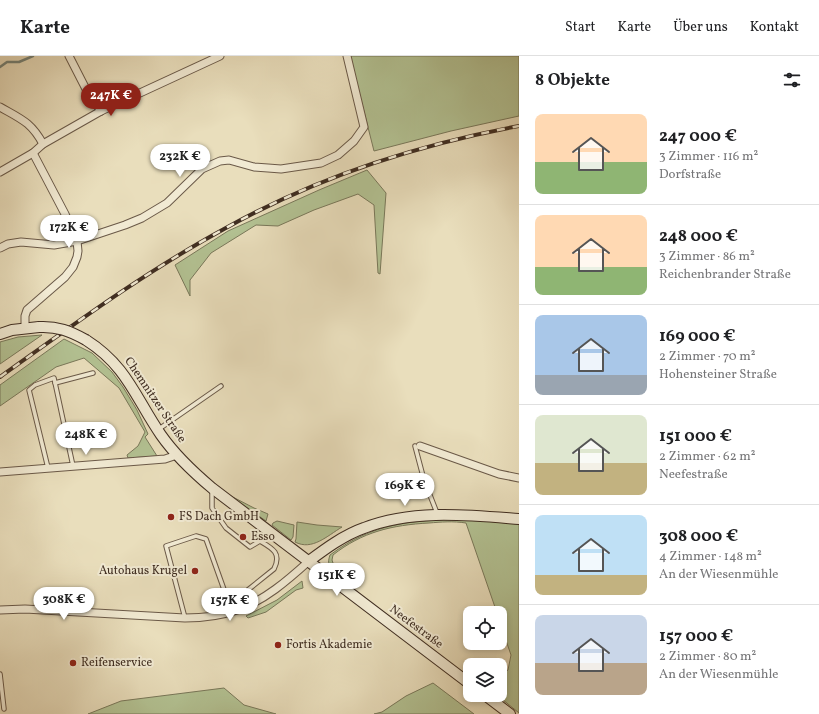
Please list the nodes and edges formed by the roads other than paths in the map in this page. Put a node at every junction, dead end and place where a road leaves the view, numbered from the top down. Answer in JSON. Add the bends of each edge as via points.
{"nodes":[{"id":1,"x":69,"y":56,"type":"edge"},
{"id":2,"x":220,"y":56,"type":"edge"},
{"id":3,"x":347,"y":56,"type":"edge"},
{"id":4,"x":0,"y":107,"type":"edge"},
{"id":5,"x":101,"y":111,"type":"junction"},
{"id":6,"x":43,"y":144,"type":"junction"},
{"id":7,"x":33,"y":153,"type":"junction"},
{"id":8,"x":0,"y":172,"type":"edge"},
{"id":9,"x":77,"y":241,"type":"junction"},
{"id":10,"x":0,"y":248,"type":"edge"},
{"id":11,"x":25,"y":328,"type":"junction"},
{"id":12,"x":0,"y":334,"type":"edge"},
{"id":13,"x":93,"y":373,"type":"dead end"},
{"id":14,"x":55,"y":383,"type":"junction"},
{"id":15,"x":221,"y":386,"type":"dead end"},
{"id":16,"x":158,"y":430,"type":"junction"},
{"id":17,"x":418,"y":446,"type":"joint"},
{"id":18,"x":176,"y":455,"type":"junction"},
{"id":19,"x":74,"y":466,"type":"junction"},
{"id":20,"x":48,"y":468,"type":"junction"},
{"id":21,"x":0,"y":472,"type":"edge"},
{"id":22,"x":519,"y":478,"type":"edge"},
{"id":23,"x":212,"y":488,"type":"junction"},
{"id":24,"x":438,"y":516,"type":"junction"},
{"id":25,"x":519,"y":519,"type":"edge"},
{"id":26,"x":309,"y":561,"type":"junction"},
{"id":27,"x":247,"y":606,"type":"junction"},
{"id":28,"x":0,"y":610,"type":"edge"},
{"id":29,"x":232,"y":612,"type":"junction"},
{"id":30,"x":185,"y":618,"type":"junction"},
{"id":31,"x":0,"y":674,"type":"edge"},
{"id":32,"x":463,"y":679,"type":"edge"},
{"id":33,"x":494,"y":702,"type":"edge"},
{"id":34,"x":4,"y":709,"type":"dead end"},
{"id":35,"x":510,"y":714,"type":"edge"}],
"edges":[{"from":1,"to":5,"type":"street","via":[[88,94]]},
{"from":2,"to":5,"type":"street"},
{"from":3,"to":9,"type":"street","via":[[364,127],[354,142],[338,155],[321,163],[281,168],[254,167],[230,160],[216,162],[202,169],[167,203],[142,218]]},
{"from":4,"to":6,"type":"street","via":[[33,128]]},
{"from":5,"to":6,"type":"street"},
{"from":6,"to":7,"type":"street"},
{"from":7,"to":8,"type":"street"},
{"from":7,"to":9,"type":"street"},
{"from":9,"to":10,"type":"street","via":[[48,246],[14,242]]},
{"from":9,"to":11,"type":"street","via":[[78,257],[64,277],[27,310]]},
{"from":11,"to":12,"type":"main road","name":"Chemnitzer Straße"},
{"from":11,"to":16,"type":"main road","name":"Chemnitzer Straße","bridge":true,"via":[[54,327],[66,330],[105,353],[122,372]]},
{"from":13,"to":14,"type":"lane"},
{"from":14,"to":19,"type":"lane"},
{"from":14,"to":20,"type":"lane","via":[[54,378],[34,385],[29,390]]},
{"from":15,"to":16,"type":"lane"},
{"from":16,"to":18,"type":"main road","name":"Chemnitzer Straße"},
{"from":17,"to":22,"type":"street","via":[[499,474]]},
{"from":17,"to":24,"type":"lane","via":[[424,480]]},
{"from":18,"to":19,"type":"street","via":[[165,459]]},
{"from":18,"to":23,"type":"main road","name":"Chemnitzer Straße"},
{"from":19,"to":20,"type":"street"},
{"from":20,"to":21,"type":"street"},
{"from":23,"to":26,"type":"main road","name":"Chemnitzer Straße"},
{"from":23,"to":27,"type":"lane","via":[[212,508],[226,528],[250,547],[260,541],[273,549],[278,557],[274,569],[244,593]]},
{"from":24,"to":25,"type":"main road","via":[[469,515]]},
{"from":24,"to":26,"type":"main road","via":[[400,518],[362,528]]},
{"from":26,"to":27,"type":"street","via":[[292,576]]},
{"from":26,"to":32,"type":"main road","name":"Neefestraße"},
{"from":27,"to":29,"type":"street"},
{"from":28,"to":30,"type":"street"},
{"from":29,"to":30,"type":"street"},
{"from":29,"to":30,"type":"lane","via":[[206,539],[196,536],[166,546]]},
{"from":31,"to":34,"type":"lane"},
{"from":33,"to":35,"type":"main road"}]}
